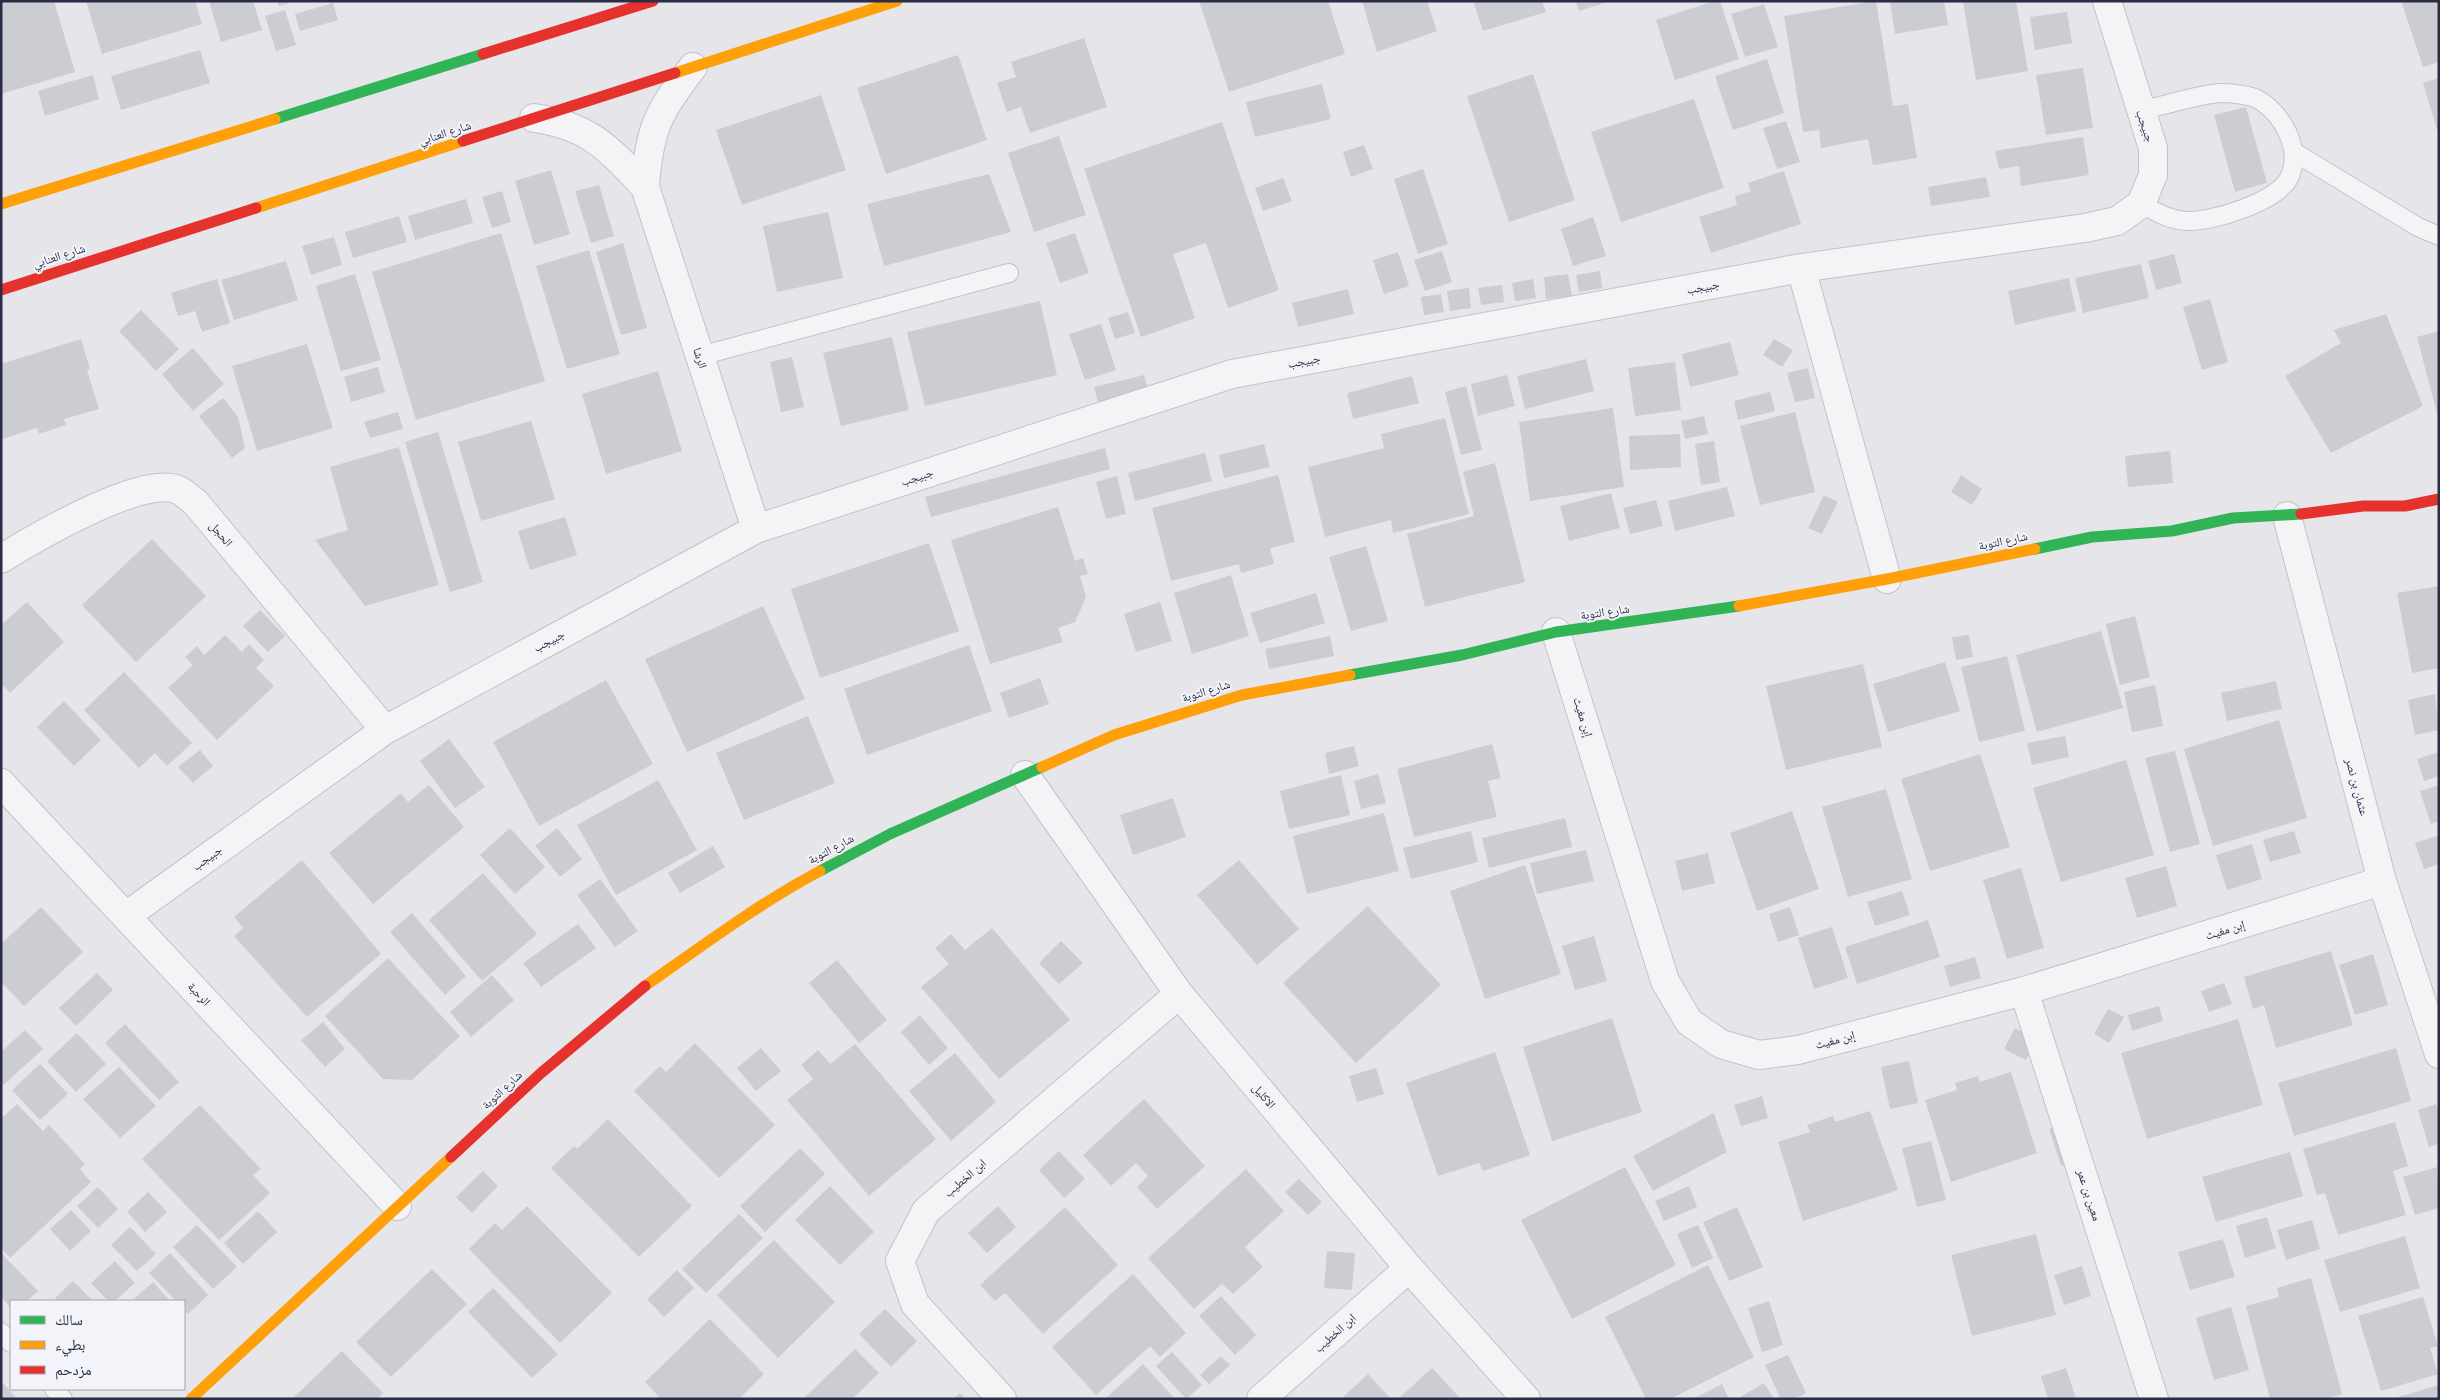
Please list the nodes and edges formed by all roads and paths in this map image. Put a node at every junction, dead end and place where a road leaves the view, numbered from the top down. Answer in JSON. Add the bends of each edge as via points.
{"nodes":[{"id":1,"x":653,"y":1,"type":"edge"},
{"id":2,"x":896,"y":1,"type":"edge"},
{"id":3,"x":2107,"y":1,"type":"edge"},
{"id":4,"x":694,"y":67,"type":"junction"},
{"id":5,"x":2139,"y":111,"type":"junction"},
{"id":6,"x":534,"y":118,"type":"junction"},
{"id":7,"x":2294,"y":152,"type":"junction"},
{"id":8,"x":645,"y":187,"type":"junction"},
{"id":9,"x":1,"y":204,"type":"edge"},
{"id":10,"x":2141,"y":204,"type":"junction"},
{"id":11,"x":2439,"y":236,"type":"edge"},
{"id":12,"x":1801,"y":268,"type":"junction"},
{"id":13,"x":1009,"y":273,"type":"dead end"},
{"id":14,"x":1,"y":290,"type":"edge"},
{"id":15,"x":700,"y":356,"type":"junction"},
{"id":16,"x":2439,"y":499,"type":"edge"},
{"id":17,"x":2287,"y":516,"type":"junction"},
{"id":18,"x":756,"y":529,"type":"junction"},
{"id":19,"x":1,"y":559,"type":"edge"},
{"id":20,"x":1887,"y":579,"type":"junction"},
{"id":21,"x":1556,"y":632,"type":"junction"},
{"id":22,"x":386,"y":730,"type":"junction"},
{"id":23,"x":1025,"y":775,"type":"junction"},
{"id":24,"x":1,"y":783,"type":"edge"},
{"id":25,"x":2382,"y":881,"type":"junction"},
{"id":26,"x":126,"y":916,"type":"junction"},
{"id":27,"x":2024,"y":991,"type":"junction"},
{"id":28,"x":1179,"y":994,"type":"junction"},
{"id":29,"x":2439,"y":1054,"type":"edge"},
{"id":30,"x":396,"y":1206,"type":"junction"},
{"id":31,"x":1409,"y":1268,"type":"junction"},
{"id":32,"x":1,"y":1332,"type":"edge"},
{"id":33,"x":10,"y":1342,"type":"edge"},
{"id":34,"x":191,"y":1399,"type":"edge"},
{"id":35,"x":1002,"y":1399,"type":"edge"},
{"id":36,"x":1261,"y":1399,"type":"edge"},
{"id":37,"x":1526,"y":1399,"type":"edge"},
{"id":38,"x":2154,"y":1399,"type":"edge"}],
"edges":[{"from":1,"to":9,"type":"street"},
{"from":2,"to":4,"type":"street","name":"شارع العنابي"},
{"from":3,"to":5,"type":"street","name":"جبيجب"},
{"from":4,"to":6,"type":"street","name":"شارع العنابي"},
{"from":4,"to":8,"type":"street","name":"الرشا","via":[[660,114],[648,152]]},
{"from":5,"to":7,"type":"lane","via":[[2221,93],[2255,98],[2280,118]]},
{"from":5,"to":10,"type":"street","name":"جبيجب","via":[[2153,148],[2153,175]]},
{"from":6,"to":8,"type":"street","name":"الرشا","via":[[581,130],[602,144]]},
{"from":6,"to":14,"type":"street","name":"شارع العنابي"},
{"from":7,"to":10,"type":"lane","via":[[2288,179],[2265,200],[2229,214],[2188,221],[2164,217]]},
{"from":7,"to":11,"type":"lane","via":[[2418,227]]},
{"from":8,"to":15,"type":"street","name":"الرشا"},
{"from":10,"to":12,"type":"street","name":"جبيجب","via":[[2117,221],[2085,228]]},
{"from":12,"to":18,"type":"street","name":"جبيجب","via":[[1232,374]]},
{"from":12,"to":20,"type":"street"},
{"from":13,"to":15,"type":"lane"},
{"from":15,"to":18,"type":"street","name":"الرشا"},
{"from":16,"to":17,"type":"street","name":"شارع التوبة","via":[[2404,506],[2363,506]]},
{"from":17,"to":20,"type":"street","name":"شارع التوبة","via":[[2233,518],[2172,530],[2092,537]]},
{"from":17,"to":25,"type":"street","name":"عثمان بن نصر"},
{"from":18,"to":22,"type":"street","name":"جبيجب"},
{"from":19,"to":22,"type":"street","name":"الحجل","via":[[91,509],[150,489],[176,489],[195,502]]},
{"from":20,"to":21,"type":"street","name":"شارع التوبة","via":[[1732,607]]},
{"from":21,"to":23,"type":"street","name":"شارع التوبة","via":[[1462,655],[1242,695],[1114,735]]},
{"from":21,"to":27,"type":"street","name":"إبن مغيث","via":[[1665,981],[1689,1022],[1721,1044],[1759,1055],[1798,1050]]},
{"from":22,"to":26,"type":"street","name":"جبيجب"},
{"from":23,"to":28,"type":"street","name":"الاكليل"},
{"from":23,"to":30,"type":"street","name":"شارع التوبة","via":[[890,834],[786,888],[731,925],[636,993],[541,1073]]},
{"from":24,"to":26,"type":"street","name":"الرحبة"},
{"from":25,"to":27,"type":"street","name":"إبن مغيث"},
{"from":25,"to":29,"type":"street","name":"عثمان بن نصر"},
{"from":26,"to":30,"type":"street","name":"الرحبة"},
{"from":27,"to":38,"type":"street","name":"معين بن عمر"},
{"from":28,"to":31,"type":"street","name":"الاكليل"},
{"from":28,"to":35,"type":"street","name":"ابن الخطيب","via":[[926,1211],[900,1262],[915,1304]]},
{"from":30,"to":34,"type":"street","name":"شارع التوبة"},
{"from":31,"to":36,"type":"street","name":"ابن الخطيب"},
{"from":31,"to":37,"type":"street","name":"الاكليل"},
{"from":32,"to":33,"type":"lane"}]}
